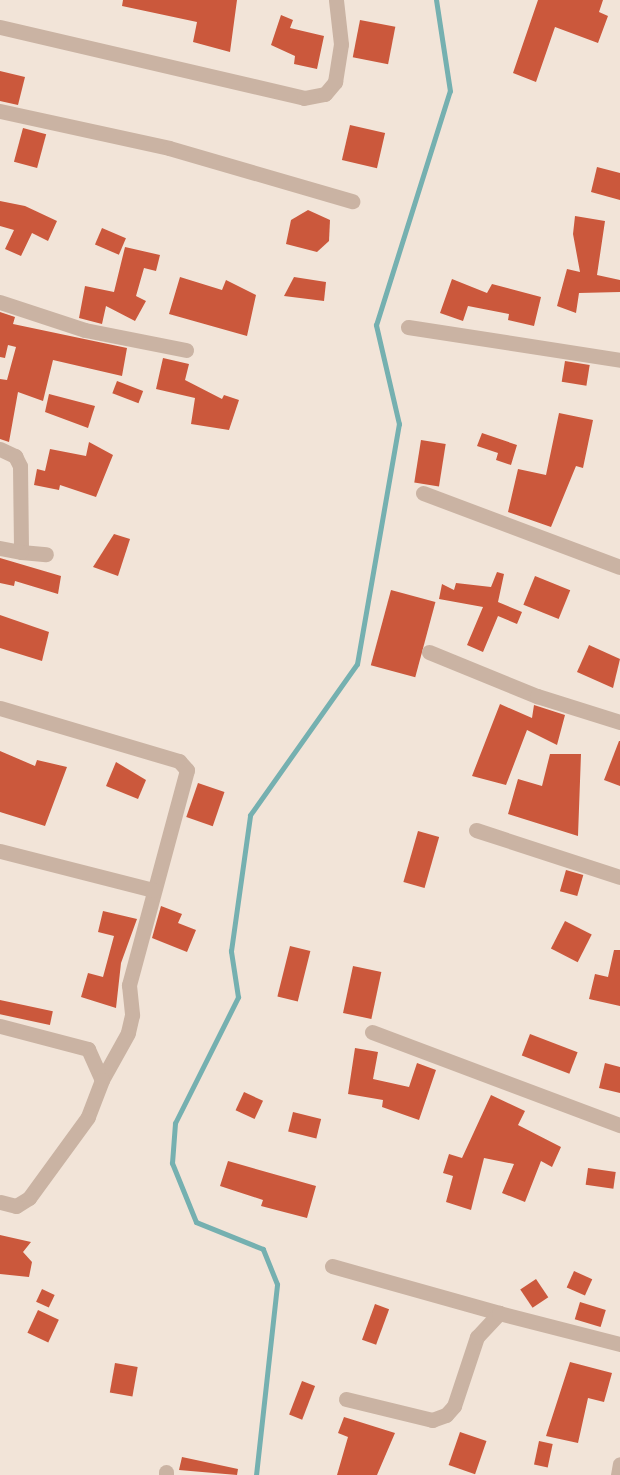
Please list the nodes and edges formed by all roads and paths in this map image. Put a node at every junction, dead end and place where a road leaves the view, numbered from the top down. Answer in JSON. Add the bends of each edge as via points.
{"nodes":[{"id":1,"x":336,"y":0,"type":"edge"},
{"id":2,"x":0,"y":27,"type":"edge"},
{"id":3,"x":0,"y":111,"type":"edge"},
{"id":4,"x":352,"y":201,"type":"dead end"},
{"id":5,"x":0,"y":302,"type":"edge"},
{"id":6,"x":408,"y":327,"type":"dead end"},
{"id":7,"x":186,"y":350,"type":"dead end"},
{"id":8,"x":620,"y":360,"type":"edge"},
{"id":9,"x":0,"y":449,"type":"edge"},
{"id":10,"x":423,"y":493,"type":"dead end"},
{"id":11,"x":0,"y":548,"type":"edge"},
{"id":12,"x":21,"y":552,"type":"junction"},
{"id":13,"x":46,"y":554,"type":"dead end"},
{"id":14,"x":620,"y":567,"type":"edge"},
{"id":15,"x":429,"y":652,"type":"dead end"},
{"id":16,"x":0,"y":708,"type":"edge"},
{"id":17,"x":620,"y":722,"type":"edge"},
{"id":18,"x":476,"y":830,"type":"dead end"},
{"id":19,"x":0,"y":851,"type":"edge"},
{"id":20,"x":620,"y":877,"type":"edge"},
{"id":21,"x":153,"y":890,"type":"junction"},
{"id":22,"x":0,"y":1026,"type":"edge"},
{"id":23,"x":372,"y":1032,"type":"dead end"},
{"id":24,"x":102,"y":1080,"type":"junction"},
{"id":25,"x":620,"y":1125,"type":"edge"},
{"id":26,"x":0,"y":1202,"type":"edge"},
{"id":27,"x":332,"y":1266,"type":"dead end"},
{"id":28,"x":499,"y":1313,"type":"junction"},
{"id":29,"x":620,"y":1344,"type":"edge"},
{"id":30,"x":346,"y":1399,"type":"dead end"},
{"id":31,"x":620,"y":1464,"type":"edge"},
{"id":32,"x":618,"y":1475,"type":"edge"}],
"edges":[{"from":1,"to":2,"type":"street","via":[[341,44],[335,82],[325,94],[304,98]]},
{"from":3,"to":4,"type":"street","via":[[169,148]]},
{"from":5,"to":7,"type":"street","via":[[85,330]]},
{"from":6,"to":8,"type":"street"},
{"from":9,"to":12,"type":"street","via":[[15,456],[20,466]]},
{"from":10,"to":14,"type":"street"},
{"from":11,"to":12,"type":"street"},
{"from":12,"to":13,"type":"street"},
{"from":15,"to":17,"type":"street","via":[[537,696]]},
{"from":16,"to":21,"type":"street","via":[[93,734],[184,766],[188,774]]},
{"from":18,"to":20,"type":"street"},
{"from":19,"to":21,"type":"street"},
{"from":21,"to":24,"type":"street","via":[[129,985],[132,1015],[128,1033]]},
{"from":22,"to":24,"type":"street","via":[[88,1049]]},
{"from":23,"to":25,"type":"street"},
{"from":24,"to":26,"type":"street","via":[[88,1117],[29,1198],[15,1206]]},
{"from":27,"to":28,"type":"street"},
{"from":28,"to":29,"type":"street"},
{"from":28,"to":30,"type":"street","via":[[477,1337],[454,1406],[446,1415],[432,1420]]},
{"from":31,"to":32,"type":"street"}]}
